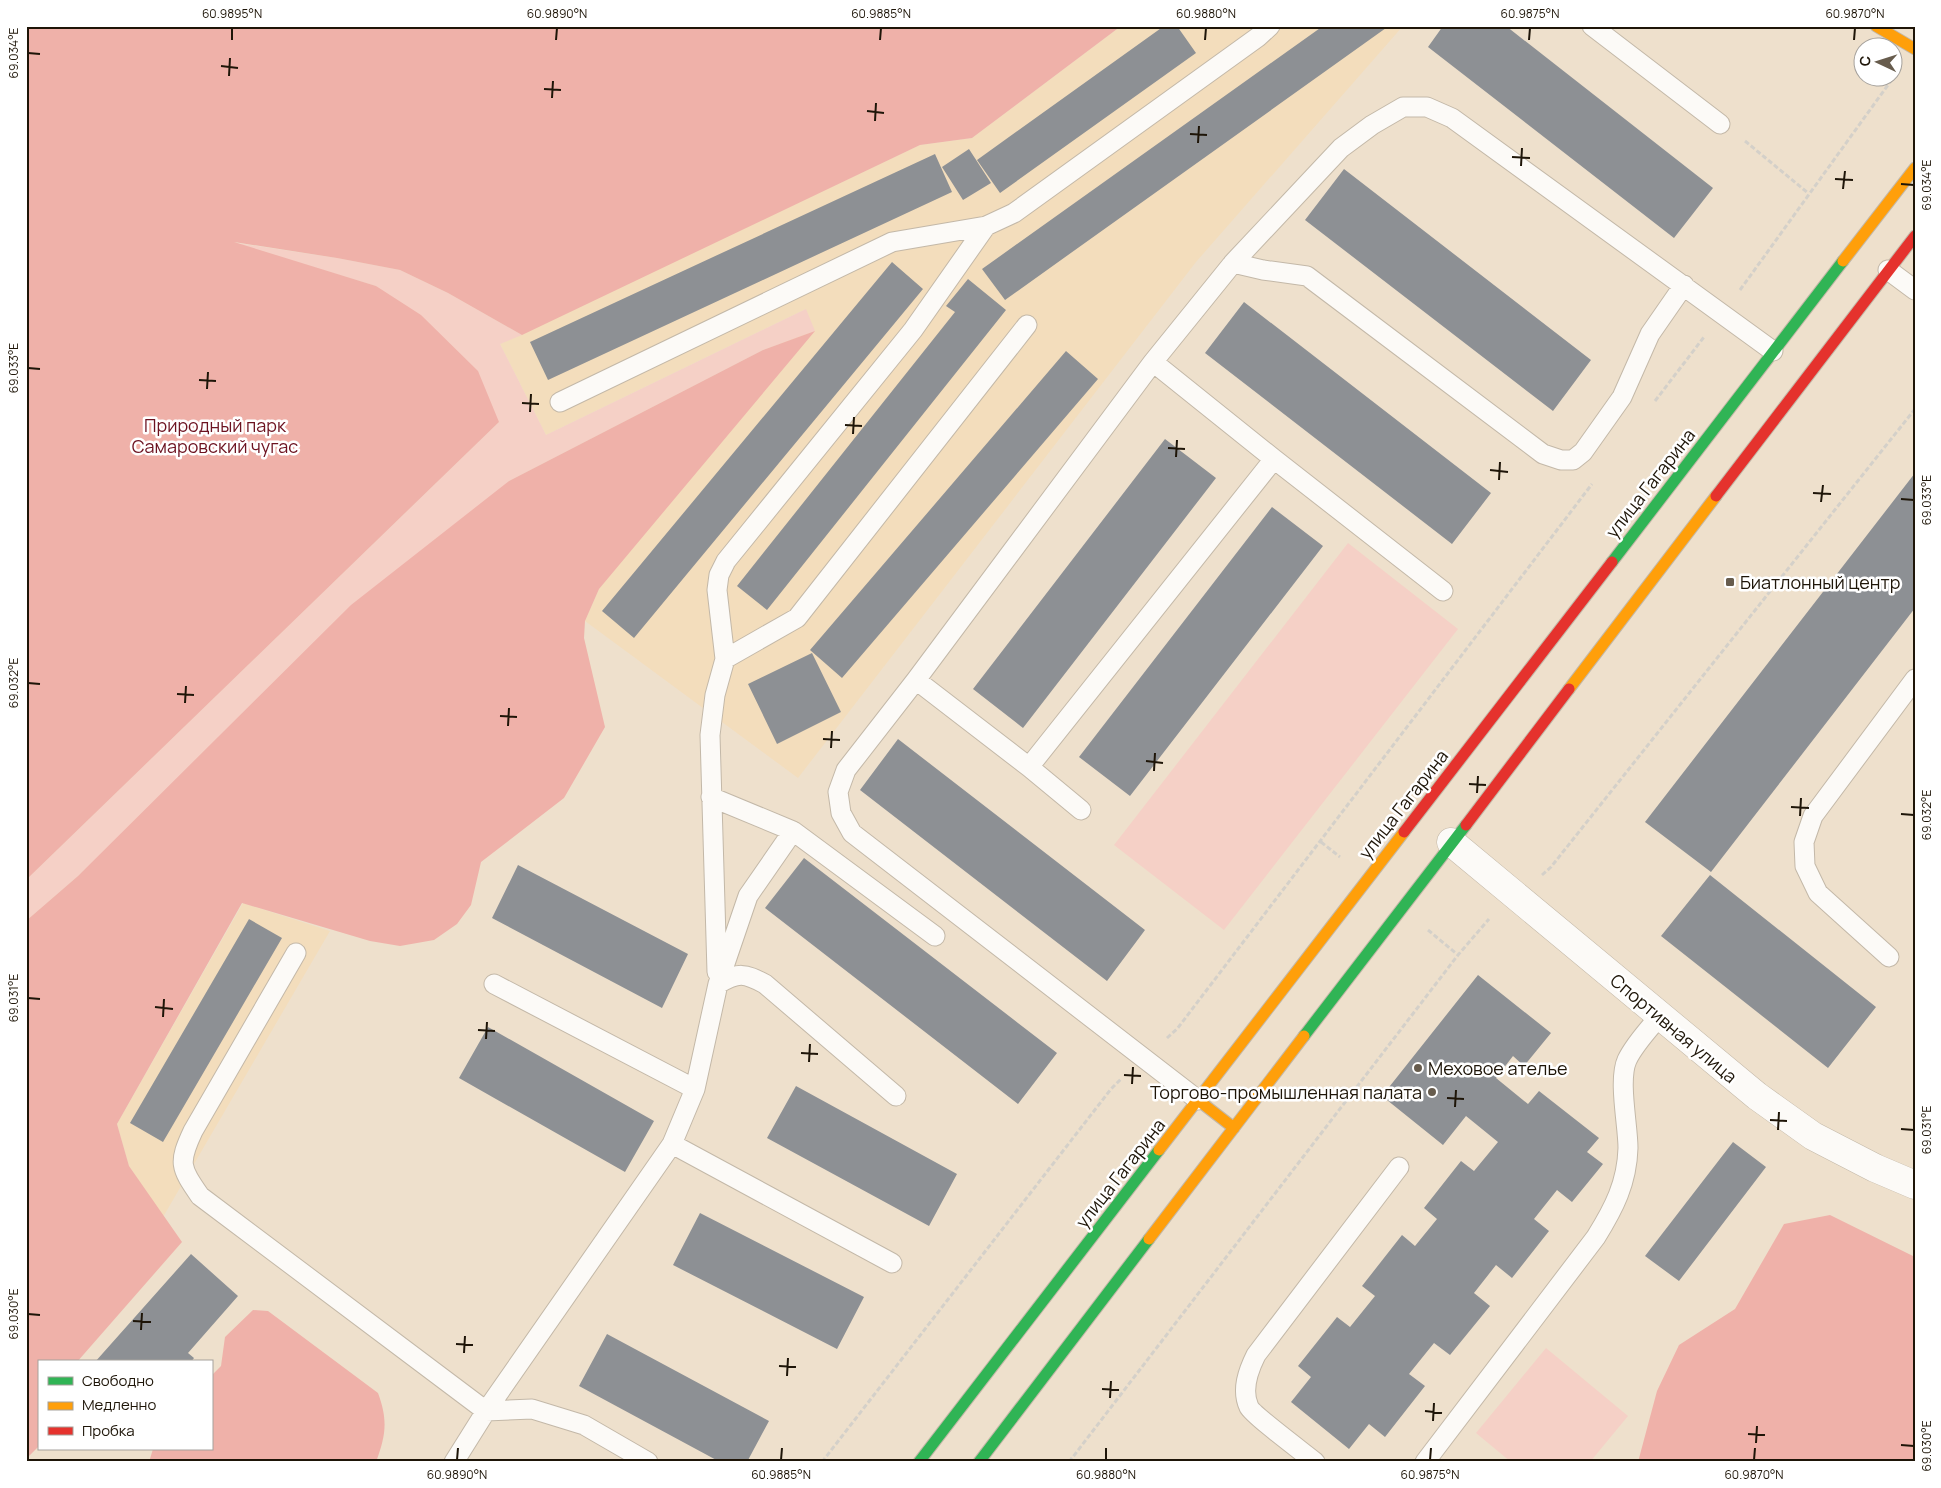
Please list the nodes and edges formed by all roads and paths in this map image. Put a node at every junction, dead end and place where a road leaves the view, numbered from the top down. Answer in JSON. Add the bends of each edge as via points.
{"nodes":[{"id":1,"x":1270,"y":26,"type":"edge"},
{"id":2,"x":1592,"y":26,"type":"edge"},
{"id":3,"x":1876,"y":26,"type":"edge"},
{"id":4,"x":1915,"y":49,"type":"edge"},
{"id":5,"x":1886,"y":88,"type":"edge"},
{"id":6,"x":1720,"y":124,"type":"dead end"},
{"id":7,"x":1754,"y":148,"type":"dead end"},
{"id":8,"x":1915,"y":168,"type":"edge"},
{"id":9,"x":1808,"y":193,"type":"junction"},
{"id":10,"x":986,"y":226,"type":"junction"},
{"id":11,"x":1915,"y":236,"type":"edge"},
{"id":12,"x":1855,"y":244,"type":"junction"},
{"id":13,"x":1868,"y":254,"type":"dead end"},
{"id":14,"x":1233,"y":263,"type":"junction"},
{"id":15,"x":1885,"y":267,"type":"junction"},
{"id":16,"x":1684,"y":285,"type":"junction"},
{"id":17,"x":1915,"y":290,"type":"edge"},
{"id":18,"x":1722,"y":314,"type":"junction"},
{"id":19,"x":1027,"y":325,"type":"dead end"},
{"id":20,"x":1776,"y":354,"type":"junction"},
{"id":21,"x":1153,"y":362,"type":"junction"},
{"id":22,"x":560,"y":402,"type":"dead end"},
{"id":23,"x":1650,"y":408,"type":"dead end"},
{"id":24,"x":1915,"y":409,"type":"edge"},
{"id":25,"x":1274,"y":459,"type":"junction"},
{"id":26,"x":1596,"y":479,"type":"dead end"},
{"id":27,"x":1443,"y":590,"type":"dead end"},
{"id":28,"x":725,"y":658,"type":"junction"},
{"id":29,"x":1915,"y":679,"type":"edge"},
{"id":30,"x":916,"y":680,"type":"junction"},
{"id":31,"x":1029,"y":767,"type":"junction"},
{"id":32,"x":711,"y":797,"type":"junction"},
{"id":33,"x":1081,"y":810,"type":"dead end"},
{"id":34,"x":793,"y":831,"type":"junction"},
{"id":35,"x":1448,"y":840,"type":"junction"},
{"id":36,"x":1551,"y":867,"type":"dead end"},
{"id":37,"x":935,"y":936,"type":"dead end"},
{"id":38,"x":296,"y":953,"type":"dead end"},
{"id":39,"x":1458,"y":955,"type":"dead end"},
{"id":40,"x":1889,"y":957,"type":"dead end"},
{"id":41,"x":494,"y":984,"type":"dead end"},
{"id":42,"x":718,"y":984,"type":"junction"},
{"id":43,"x":1659,"y":1017,"type":"junction"},
{"id":44,"x":1144,"y":1058,"type":"junction"},
{"id":45,"x":696,"y":1089,"type":"junction"},
{"id":46,"x":896,"y":1096,"type":"dead end"},
{"id":47,"x":1198,"y":1100,"type":"junction"},
{"id":48,"x":1234,"y":1128,"type":"junction"},
{"id":49,"x":672,"y":1144,"type":"junction"},
{"id":50,"x":1399,"y":1167,"type":"dead end"},
{"id":51,"x":1915,"y":1185,"type":"edge"},
{"id":52,"x":892,"y":1263,"type":"dead end"},
{"id":53,"x":486,"y":1411,"type":"junction"},
{"id":54,"x":454,"y":1462,"type":"edge"},
{"id":55,"x":648,"y":1462,"type":"edge"},
{"id":56,"x":822,"y":1462,"type":"edge"},
{"id":57,"x":919,"y":1462,"type":"edge"},
{"id":58,"x":979,"y":1462,"type":"edge"},
{"id":59,"x":1069,"y":1462,"type":"edge"},
{"id":60,"x":1315,"y":1462,"type":"edge"},
{"id":61,"x":1425,"y":1462,"type":"edge"}],
"edges":[{"from":1,"to":10,"type":"lane","via":[[1014,213]]},
{"from":2,"to":6,"type":"lane"},
{"from":3,"to":4,"type":"main road"},
{"from":5,"to":9,"type":"path"},
{"from":7,"to":9,"type":"path"},
{"from":8,"to":12,"type":"main road","name":"улица Гагарина"},
{"from":9,"to":18,"type":"path"},
{"from":10,"to":22,"type":"lane","via":[[892,242]]},
{"from":10,"to":28,"type":"lane","via":[[913,330],[726,561],[719,575],[717,590]]},
{"from":11,"to":15,"type":"main road"},
{"from":12,"to":13,"type":"main road"},
{"from":12,"to":20,"type":"main road","name":"улица Гагарина"},
{"from":14,"to":16,"type":"lane","via":[[1341,148],[1403,107],[1427,108],[1452,118]]},
{"from":14,"to":16,"type":"lane","via":[[1307,276],[1543,454],[1561,460],[1573,460],[1583,452],[1622,397],[1650,334]]},
{"from":14,"to":21,"type":"lane"},
{"from":15,"to":17,"type":"lane"},
{"from":15,"to":35,"type":"main road"},
{"from":16,"to":18,"type":"lane"},
{"from":18,"to":20,"type":"lane"},
{"from":18,"to":23,"type":"path"},
{"from":19,"to":28,"type":"lane","via":[[797,618]]},
{"from":20,"to":47,"type":"main road","name":"улица Гагарина","via":[[1420,818]]},
{"from":21,"to":25,"type":"lane"},
{"from":21,"to":30,"type":"lane"},
{"from":24,"to":36,"type":"path"},
{"from":25,"to":27,"type":"lane"},
{"from":25,"to":31,"type":"lane"},
{"from":26,"to":44,"type":"path","via":[[1177,1029]]},
{"from":28,"to":32,"type":"lane","via":[[715,695],[710,735]]},
{"from":29,"to":40,"type":"lane","via":[[1812,816],[1804,842],[1805,866],[1818,892]]},
{"from":30,"to":31,"type":"lane"},
{"from":30,"to":44,"type":"lane","via":[[846,770],[838,792],[841,813],[852,833]]},
{"from":31,"to":33,"type":"lane"},
{"from":32,"to":34,"type":"lane"},
{"from":32,"to":42,"type":"lane"},
{"from":34,"to":37,"type":"lane"},
{"from":34,"to":42,"type":"lane","via":[[748,896]]},
{"from":35,"to":43,"type":"street","name":"Спортивная улица"},
{"from":35,"to":48,"type":"main road"},
{"from":38,"to":53,"type":"lane","via":[[194,1131],[184,1151],[184,1173],[200,1196]]},
{"from":39,"to":59,"type":"path"},
{"from":41,"to":45,"type":"lane"},
{"from":42,"to":45,"type":"lane"},
{"from":42,"to":46,"type":"lane","via":[[734,975],[748,975],[765,984]]},
{"from":43,"to":51,"type":"street","name":"Спортивная улица","via":[[1757,1096],[1814,1136]]},
{"from":43,"to":61,"type":"lane","via":[[1627,1060],[1623,1076],[1628,1148],[1626,1177],[1615,1205],[1596,1237]]},
{"from":44,"to":47,"type":"lane"},
{"from":44,"to":56,"type":"path","via":[[1111,1089]]},
{"from":45,"to":49,"type":"lane"},
{"from":47,"to":48,"type":"main road"},
{"from":47,"to":57,"type":"main road","name":"улица Гагарина"},
{"from":48,"to":58,"type":"main road"},
{"from":49,"to":52,"type":"lane"},
{"from":49,"to":53,"type":"lane"},
{"from":50,"to":60,"type":"lane","via":[[1256,1355],[1249,1370],[1245,1392],[1249,1408]]},
{"from":53,"to":54,"type":"lane"},
{"from":53,"to":55,"type":"lane","via":[[532,1410],[584,1425]]}]}
